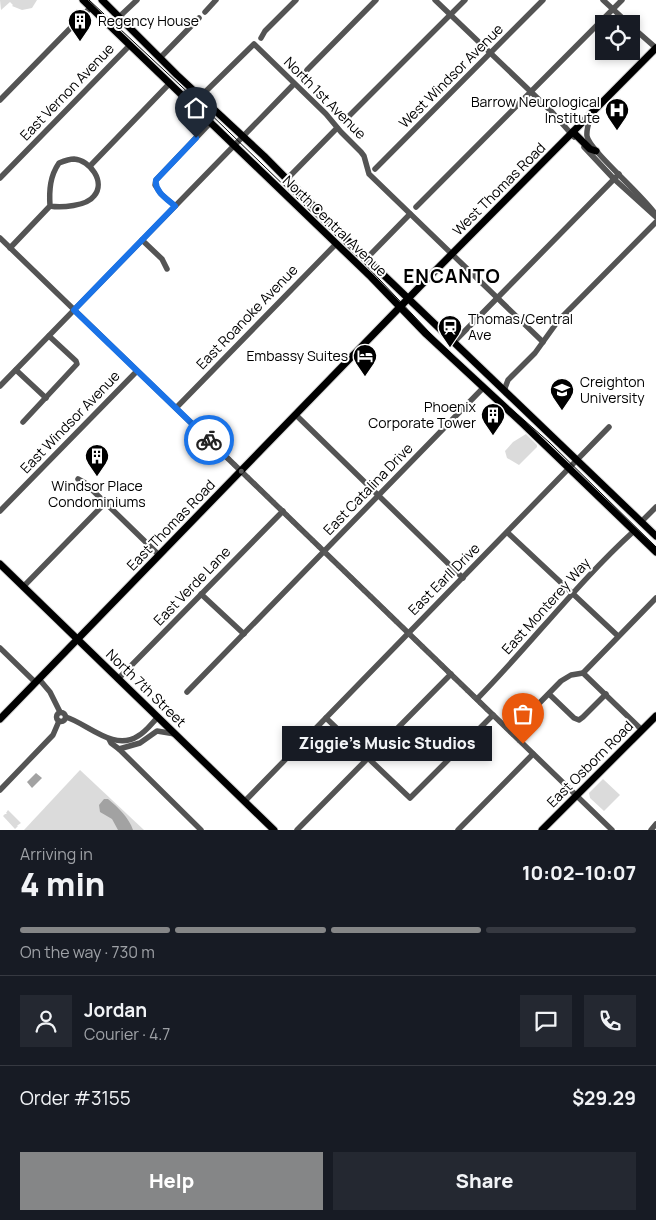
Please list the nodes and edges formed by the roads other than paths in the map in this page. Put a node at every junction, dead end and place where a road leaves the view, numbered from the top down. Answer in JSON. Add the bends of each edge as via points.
{"nodes":[{"id":1,"x":83,"y":0,"type":"edge"},
{"id":2,"x":102,"y":0,"type":"edge"},
{"id":3,"x":137,"y":0,"type":"edge"},
{"id":4,"x":216,"y":0,"type":"edge"},
{"id":5,"x":296,"y":0,"type":"edge"},
{"id":6,"x":376,"y":0,"type":"edge"},
{"id":7,"x":434,"y":0,"type":"edge"},
{"id":8,"x":464,"y":0,"type":"edge"},
{"id":9,"x":543,"y":0,"type":"edge"},
{"id":10,"x":604,"y":0,"type":"edge"},
{"id":11,"x":622,"y":0,"type":"edge"},
{"id":12,"x":90,"y":7,"type":"junction"},
{"id":13,"x":613,"y":10,"type":"junction"},
{"id":14,"x":205,"y":12,"type":"dead end"},
{"id":15,"x":450,"y":15,"type":"junction"},
{"id":16,"x":619,"y":15,"type":"edge"},
{"id":17,"x":119,"y":17,"type":"junction"},
{"id":18,"x":199,"y":18,"type":"dead end"},
{"id":19,"x":640,"y":35,"type":"edge"},
{"id":20,"x":262,"y":38,"type":"dead end"},
{"id":21,"x":130,"y":45,"type":"junction"},
{"id":22,"x":655,"y":51,"type":"edge"},
{"id":23,"x":490,"y":54,"type":"junction"},
{"id":24,"x":160,"y":58,"type":"junction"},
{"id":25,"x":303,"y":77,"type":"dead end"},
{"id":26,"x":170,"y":83,"type":"junction"},
{"id":27,"x":294,"y":84,"type":"junction"},
{"id":28,"x":531,"y":92,"type":"junction"},
{"id":29,"x":200,"y":97,"type":"junction"},
{"id":30,"x":0,"y":100,"type":"edge"},
{"id":31,"x":592,"y":113,"type":"junction"},
{"id":32,"x":342,"y":120,"type":"dead end"},
{"id":33,"x":211,"y":122,"type":"junction"},
{"id":34,"x":337,"y":128,"type":"junction"},
{"id":35,"x":572,"y":133,"type":"junction"},
{"id":36,"x":239,"y":141,"type":"junction"},
{"id":37,"x":596,"y":151,"type":"junction"},
{"id":38,"x":90,"y":166,"type":"junction"},
{"id":39,"x":375,"y":168,"type":"dead end"},
{"id":40,"x":619,"y":174,"type":"junction"},
{"id":41,"x":0,"y":178,"type":"edge"},
{"id":42,"x":287,"y":179,"type":"junction"},
{"id":43,"x":614,"y":179,"type":"junction"},
{"id":44,"x":50,"y":206,"type":"junction"},
{"id":45,"x":175,"y":206,"type":"junction"},
{"id":46,"x":416,"y":208,"type":"dead end"},
{"id":47,"x":410,"y":214,"type":"junction"},
{"id":48,"x":656,"y":216,"type":"edge"},
{"id":49,"x":656,"y":222,"type":"edge"},
{"id":50,"x":0,"y":238,"type":"edge"},
{"id":51,"x":142,"y":240,"type":"junction"},
{"id":52,"x":336,"y":244,"type":"junction"},
{"id":53,"x":10,"y":248,"type":"junction"},
{"id":54,"x":452,"y":255,"type":"junction"},
{"id":55,"x":367,"y":258,"type":"junction"},
{"id":56,"x":167,"y":269,"type":"dead end"},
{"id":57,"x":496,"y":298,"type":"junction"},
{"id":58,"x":409,"y":299,"type":"junction"},
{"id":59,"x":401,"y":306,"type":"junction"},
{"id":60,"x":74,"y":310,"type":"junction"},
{"id":61,"x":49,"y":336,"type":"junction"},
{"id":62,"x":454,"y":342,"type":"junction"},
{"id":63,"x":543,"y":342,"type":"junction"},
{"id":64,"x":16,"y":370,"type":"junction"},
{"id":65,"x":138,"y":371,"type":"junction"},
{"id":66,"x":508,"y":380,"type":"junction"},
{"id":67,"x":495,"y":382,"type":"junction"},
{"id":68,"x":0,"y":386,"type":"edge"},
{"id":69,"x":483,"y":388,"type":"junction"},
{"id":70,"x":507,"y":394,"type":"junction"},
{"id":71,"x":46,"y":398,"type":"junction"},
{"id":72,"x":517,"y":403,"type":"junction"},
{"id":73,"x":176,"y":408,"type":"junction"},
{"id":74,"x":296,"y":415,"type":"junction"},
{"id":75,"x":23,"y":422,"type":"dead end"},
{"id":76,"x":609,"y":427,"type":"dead end"},
{"id":77,"x":578,"y":460,"type":"junction"},
{"id":78,"x":570,"y":469,"type":"junction"},
{"id":79,"x":242,"y":471,"type":"junction"},
{"id":80,"x":78,"y":479,"type":"dead end"},
{"id":81,"x":379,"y":496,"type":"junction"},
{"id":82,"x":105,"y":503,"type":"junction"},
{"id":83,"x":656,"y":507,"type":"edge"},
{"id":84,"x":0,"y":511,"type":"edge"},
{"id":85,"x":283,"y":511,"type":"junction"},
{"id":86,"x":641,"y":522,"type":"junction"},
{"id":87,"x":634,"y":531,"type":"junction"},
{"id":88,"x":508,"y":533,"type":"junction"},
{"id":89,"x":656,"y":536,"type":"edge"},
{"id":90,"x":325,"y":552,"type":"junction"},
{"id":91,"x":656,"y":552,"type":"edge"},
{"id":92,"x":159,"y":555,"type":"junction"},
{"id":93,"x":0,"y":564,"type":"edge"},
{"id":94,"x":463,"y":578,"type":"junction"},
{"id":95,"x":23,"y":587,"type":"junction"},
{"id":96,"x":573,"y":592,"type":"junction"},
{"id":97,"x":201,"y":594,"type":"junction"},
{"id":98,"x":656,"y":598,"type":"edge"},
{"id":99,"x":409,"y":632,"type":"junction"},
{"id":100,"x":244,"y":634,"type":"junction"},
{"id":101,"x":618,"y":636,"type":"junction"},
{"id":102,"x":77,"y":639,"type":"junction"},
{"id":103,"x":0,"y":648,"type":"edge"},
{"id":104,"x":584,"y":673,"type":"junction"},
{"id":105,"x":451,"y":674,"type":"junction"},
{"id":106,"x":118,"y":679,"type":"junction"},
{"id":107,"x":37,"y":681,"type":"junction"},
{"id":108,"x":187,"y":692,"type":"dead end"},
{"id":109,"x":549,"y":694,"type":"junction"},
{"id":110,"x":606,"y":694,"type":"junction"},
{"id":111,"x":476,"y":699,"type":"junction"},
{"id":112,"x":60,"y":712,"type":"junction"},
{"id":113,"x":493,"y":715,"type":"junction"},
{"id":114,"x":656,"y":716,"type":"edge"},
{"id":115,"x":66,"y":717,"type":"junction"},
{"id":116,"x":326,"y":718,"type":"junction"},
{"id":117,"x":0,"y":719,"type":"edge"},
{"id":118,"x":160,"y":719,"type":"junction"},
{"id":119,"x":59,"y":721,"type":"junction"},
{"id":120,"x":642,"y":730,"type":"junction"},
{"id":121,"x":511,"y":732,"type":"junction"},
{"id":122,"x":176,"y":734,"type":"junction"},
{"id":123,"x":148,"y":737,"type":"junction"},
{"id":124,"x":109,"y":739,"type":"junction"},
{"id":125,"x":137,"y":741,"type":"junction"},
{"id":126,"x":123,"y":746,"type":"junction"},
{"id":127,"x":533,"y":754,"type":"junction"},
{"id":128,"x":368,"y":757,"type":"junction"},
{"id":129,"x":0,"y":790,"type":"edge"},
{"id":130,"x":576,"y":795,"type":"junction"},
{"id":131,"x":245,"y":801,"type":"junction"},
{"id":132,"x":656,"y":824,"type":"edge"},
{"id":133,"x":201,"y":830,"type":"edge"},
{"id":134,"x":274,"y":830,"type":"edge"},
{"id":135,"x":297,"y":830,"type":"edge"},
{"id":136,"x":458,"y":830,"type":"edge"},
{"id":137,"x":542,"y":830,"type":"edge"},
{"id":138,"x":612,"y":830,"type":"edge"},
{"id":139,"x":651,"y":830,"type":"edge"}],
"edges":[{"from":1,"to":12,"type":"main road","name":"North Central Avenue"},
{"from":2,"to":17,"type":"main road","name":"North Central Avenue"},
{"from":3,"to":17,"type":"street"},
{"from":4,"to":14,"type":"street"},
{"from":5,"to":20,"type":"street"},
{"from":6,"to":25,"type":"street"},
{"from":7,"to":15,"type":"street"},
{"from":8,"to":15,"type":"street"},
{"from":9,"to":23,"type":"street","name":"West Windsor Avenue"},
{"from":10,"to":13,"type":"street"},
{"from":11,"to":13,"type":"street"},
{"from":12,"to":21,"type":"main road","name":"North Central Avenue"},
{"from":12,"to":30,"type":"street"},
{"from":13,"to":16,"type":"street"},
{"from":13,"to":28,"type":"street"},
{"from":15,"to":23,"type":"street"},
{"from":15,"to":32,"type":"street","via":[[348,118]]},
{"from":17,"to":24,"type":"main road","name":"North Central Avenue"},
{"from":18,"to":24,"type":"street"},
{"from":19,"to":22,"type":"street"},
{"from":21,"to":26,"type":"main road","name":"North Central Avenue"},
{"from":21,"to":41,"type":"street","name":"East Vernon Avenue"},
{"from":22,"to":31,"type":"main road","name":"West Thomas Road"},
{"from":23,"to":28,"type":"street"},
{"from":23,"to":39,"type":"street","name":"West Windsor Avenue"},
{"from":24,"to":29,"type":"main road","name":"North Central Avenue"},
{"from":26,"to":33,"type":"main road","name":"North Central Avenue"},
{"from":26,"to":38,"type":"street"},
{"from":27,"to":29,"type":"street","name":"North 1st Avenue","via":[[254,44]]},
{"from":27,"to":34,"type":"street","name":"North 1st Avenue"},
{"from":27,"to":36,"type":"street"},
{"from":28,"to":35,"type":"street"},
{"from":28,"to":46,"type":"street"},
{"from":29,"to":36,"type":"main road","name":"North Central Avenue"},
{"from":31,"to":35,"type":"main road","name":"West Thomas Road"},
{"from":31,"to":37,"type":"street","via":[[587,136]]},
{"from":33,"to":36,"type":"main road","name":"North Central Avenue"},
{"from":33,"to":45,"type":"street","via":[[156,180],[157,189]]},
{"from":34,"to":42,"type":"street"},
{"from":34,"to":47,"type":"street","name":"North 1st Avenue","via":[[364,156],[369,174]]},
{"from":35,"to":37,"type":"main road"},
{"from":35,"to":43,"type":"street"},
{"from":35,"to":54,"type":"main road","name":"West Thomas Road"},
{"from":36,"to":42,"type":"main road","name":"North Central Avenue"},
{"from":36,"to":45,"type":"street"},
{"from":36,"to":52,"type":"main road","name":"North Central Avenue"},
{"from":37,"to":40,"type":"street"},
{"from":38,"to":44,"type":"street","via":[[76,159],[60,163],[50,183]]},
{"from":38,"to":44,"type":"street","via":[[97,180],[98,189],[94,196],[88,201],[61,208]]},
{"from":40,"to":43,"type":"street"},
{"from":40,"to":48,"type":"street"},
{"from":42,"to":55,"type":"main road","name":"North Central Avenue"},
{"from":43,"to":48,"type":"street"},
{"from":43,"to":57,"type":"street"},
{"from":44,"to":53,"type":"street"},
{"from":45,"to":51,"type":"street"},
{"from":47,"to":54,"type":"street","name":"North 1st Avenue"},
{"from":47,"to":55,"type":"street"},
{"from":49,"to":63,"type":"street","via":[[558,321]]},
{"from":50,"to":53,"type":"street"},
{"from":51,"to":56,"type":"street"},
{"from":51,"to":60,"type":"street"},
{"from":52,"to":59,"type":"main road","name":"North Central Avenue"},
{"from":52,"to":73,"type":"street","name":"East Roanoke Avenue"},
{"from":53,"to":60,"type":"street"},
{"from":54,"to":57,"type":"street","name":"North 1st Avenue"},
{"from":54,"to":58,"type":"main road","name":"West Thomas Road"},
{"from":55,"to":58,"type":"main road","name":"North Central Avenue"},
{"from":57,"to":62,"type":"street"},
{"from":57,"to":63,"type":"street","name":"North 1st Avenue"},
{"from":58,"to":59,"type":"main road","name":"West Thomas Road"},
{"from":58,"to":62,"type":"main road","name":"North Central Avenue"},
{"from":59,"to":69,"type":"main road","name":"North Central Avenue"},
{"from":59,"to":74,"type":"main road","name":"East Thomas Road"},
{"from":60,"to":61,"type":"street"},
{"from":60,"to":65,"type":"street"},
{"from":61,"to":64,"type":"street"},
{"from":61,"to":71,"type":"street","via":[[77,364]]},
{"from":62,"to":67,"type":"main road","name":"North Central Avenue"},
{"from":63,"to":66,"type":"street"},
{"from":64,"to":68,"type":"street"},
{"from":64,"to":71,"type":"street"},
{"from":65,"to":73,"type":"street"},
{"from":65,"to":84,"type":"street","name":"East Windsor Avenue"},
{"from":66,"to":67,"type":"street"},
{"from":66,"to":70,"type":"street"},
{"from":67,"to":70,"type":"main road","name":"North Central Avenue"},
{"from":69,"to":72,"type":"main road","via":[[498,389]]},
{"from":69,"to":78,"type":"main road","name":"North Central Avenue"},
{"from":69,"to":81,"type":"street","name":"East Catalina Drive"},
{"from":70,"to":72,"type":"main road","name":"North Central Avenue"},
{"from":71,"to":75,"type":"street"},
{"from":72,"to":77,"type":"main road","name":"North Central Avenue"},
{"from":73,"to":79,"type":"street"},
{"from":74,"to":79,"type":"main road","name":"East Thomas Road"},
{"from":74,"to":81,"type":"street"},
{"from":76,"to":77,"type":"street","name":"East Earll Drive"},
{"from":77,"to":78,"type":"street","name":"East Earll Drive"},
{"from":77,"to":86,"type":"main road","name":"North Central Avenue"},
{"from":78,"to":87,"type":"main road","name":"North Central Avenue"},
{"from":78,"to":88,"type":"street","name":"East Earll Drive"},
{"from":79,"to":85,"type":"street"},
{"from":79,"to":92,"type":"main road","name":"East Thomas Road"},
{"from":80,"to":82,"type":"street"},
{"from":81,"to":90,"type":"street","name":"East Catalina Drive"},
{"from":81,"to":94,"type":"street"},
{"from":82,"to":92,"type":"street"},
{"from":82,"to":95,"type":"street"},
{"from":83,"to":86,"type":"street"},
{"from":85,"to":90,"type":"street"},
{"from":85,"to":97,"type":"street","name":"East Verde Lane"},
{"from":86,"to":89,"type":"main road","name":"North Central Avenue"},
{"from":87,"to":91,"type":"main road","name":"North Central Avenue"},
{"from":87,"to":96,"type":"street","name":"East Monterey Way"},
{"from":88,"to":94,"type":"street","name":"East Earll Drive"},
{"from":88,"to":96,"type":"street"},
{"from":90,"to":99,"type":"street"},
{"from":90,"to":100,"type":"street","name":"East Catalina Drive"},
{"from":92,"to":102,"type":"main road","name":"East Thomas Road"},
{"from":93,"to":95,"type":"main road","name":"North 7th Street"},
{"from":94,"to":99,"type":"street","name":"East Earll Drive"},
{"from":95,"to":102,"type":"main road","name":"North 7th Street"},
{"from":96,"to":101,"type":"street"},
{"from":96,"to":111,"type":"street","name":"East Monterey Way"},
{"from":97,"to":100,"type":"street"},
{"from":97,"to":106,"type":"street","name":"East Verde Lane"},
{"from":98,"to":101,"type":"street"},
{"from":99,"to":105,"type":"street"},
{"from":99,"to":116,"type":"street","name":"East Earll Drive"},
{"from":100,"to":108,"type":"street","name":"East Catalina Drive"},
{"from":101,"to":104,"type":"street"},
{"from":102,"to":106,"type":"main road","name":"North 7th Street"},
{"from":102,"to":107,"type":"main road","name":"East Thomas Road"},
{"from":103,"to":107,"type":"street"},
{"from":104,"to":109,"type":"street","via":[[566,677]]},
{"from":104,"to":110,"type":"street"},
{"from":105,"to":111,"type":"street"},
{"from":105,"to":128,"type":"street"},
{"from":106,"to":118,"type":"main road","name":"North 7th Street"},
{"from":107,"to":112,"type":"street","via":[[50,692]]},
{"from":107,"to":117,"type":"main road","name":"East Thomas Road"},
{"from":109,"to":110,"type":"street","via":[[579,720]]},
{"from":109,"to":121,"type":"street"},
{"from":110,"to":120,"type":"street"},
{"from":111,"to":113,"type":"street"},
{"from":112,"to":115,"type":"street"},
{"from":112,"to":119,"type":"street","via":[[57,716]]},
{"from":113,"to":121,"type":"street"},
{"from":113,"to":128,"type":"street","via":[[410,798]]},
{"from":114,"to":120,"type":"main road","name":"East Osborn Road"},
{"from":115,"to":119,"type":"street"},
{"from":115,"to":124,"type":"street"},
{"from":116,"to":128,"type":"street"},
{"from":116,"to":131,"type":"street","name":"East Earll Drive"},
{"from":118,"to":122,"type":"main road","name":"North 7th Street"},
{"from":118,"to":123,"type":"street"},
{"from":118,"to":125,"type":"street"},
{"from":119,"to":129,"type":"street","via":[[53,735]]},
{"from":120,"to":130,"type":"main road","name":"East Osborn Road"},
{"from":121,"to":127,"type":"street"},
{"from":122,"to":123,"type":"street","via":[[159,731]]},
{"from":122,"to":131,"type":"main road","name":"North 7th Street"},
{"from":123,"to":125,"type":"street"},
{"from":124,"to":126,"type":"street"},
{"from":124,"to":126,"type":"street","via":[[111,743]]},
{"from":125,"to":126,"type":"street"},
{"from":126,"to":133,"type":"street"},
{"from":127,"to":130,"type":"street"},
{"from":127,"to":136,"type":"street"},
{"from":128,"to":135,"type":"street"},
{"from":130,"to":137,"type":"main road","name":"East Osborn Road"},
{"from":130,"to":138,"type":"street"},
{"from":131,"to":134,"type":"main road","name":"North 7th Street"},
{"from":132,"to":139,"type":"street"}]}
